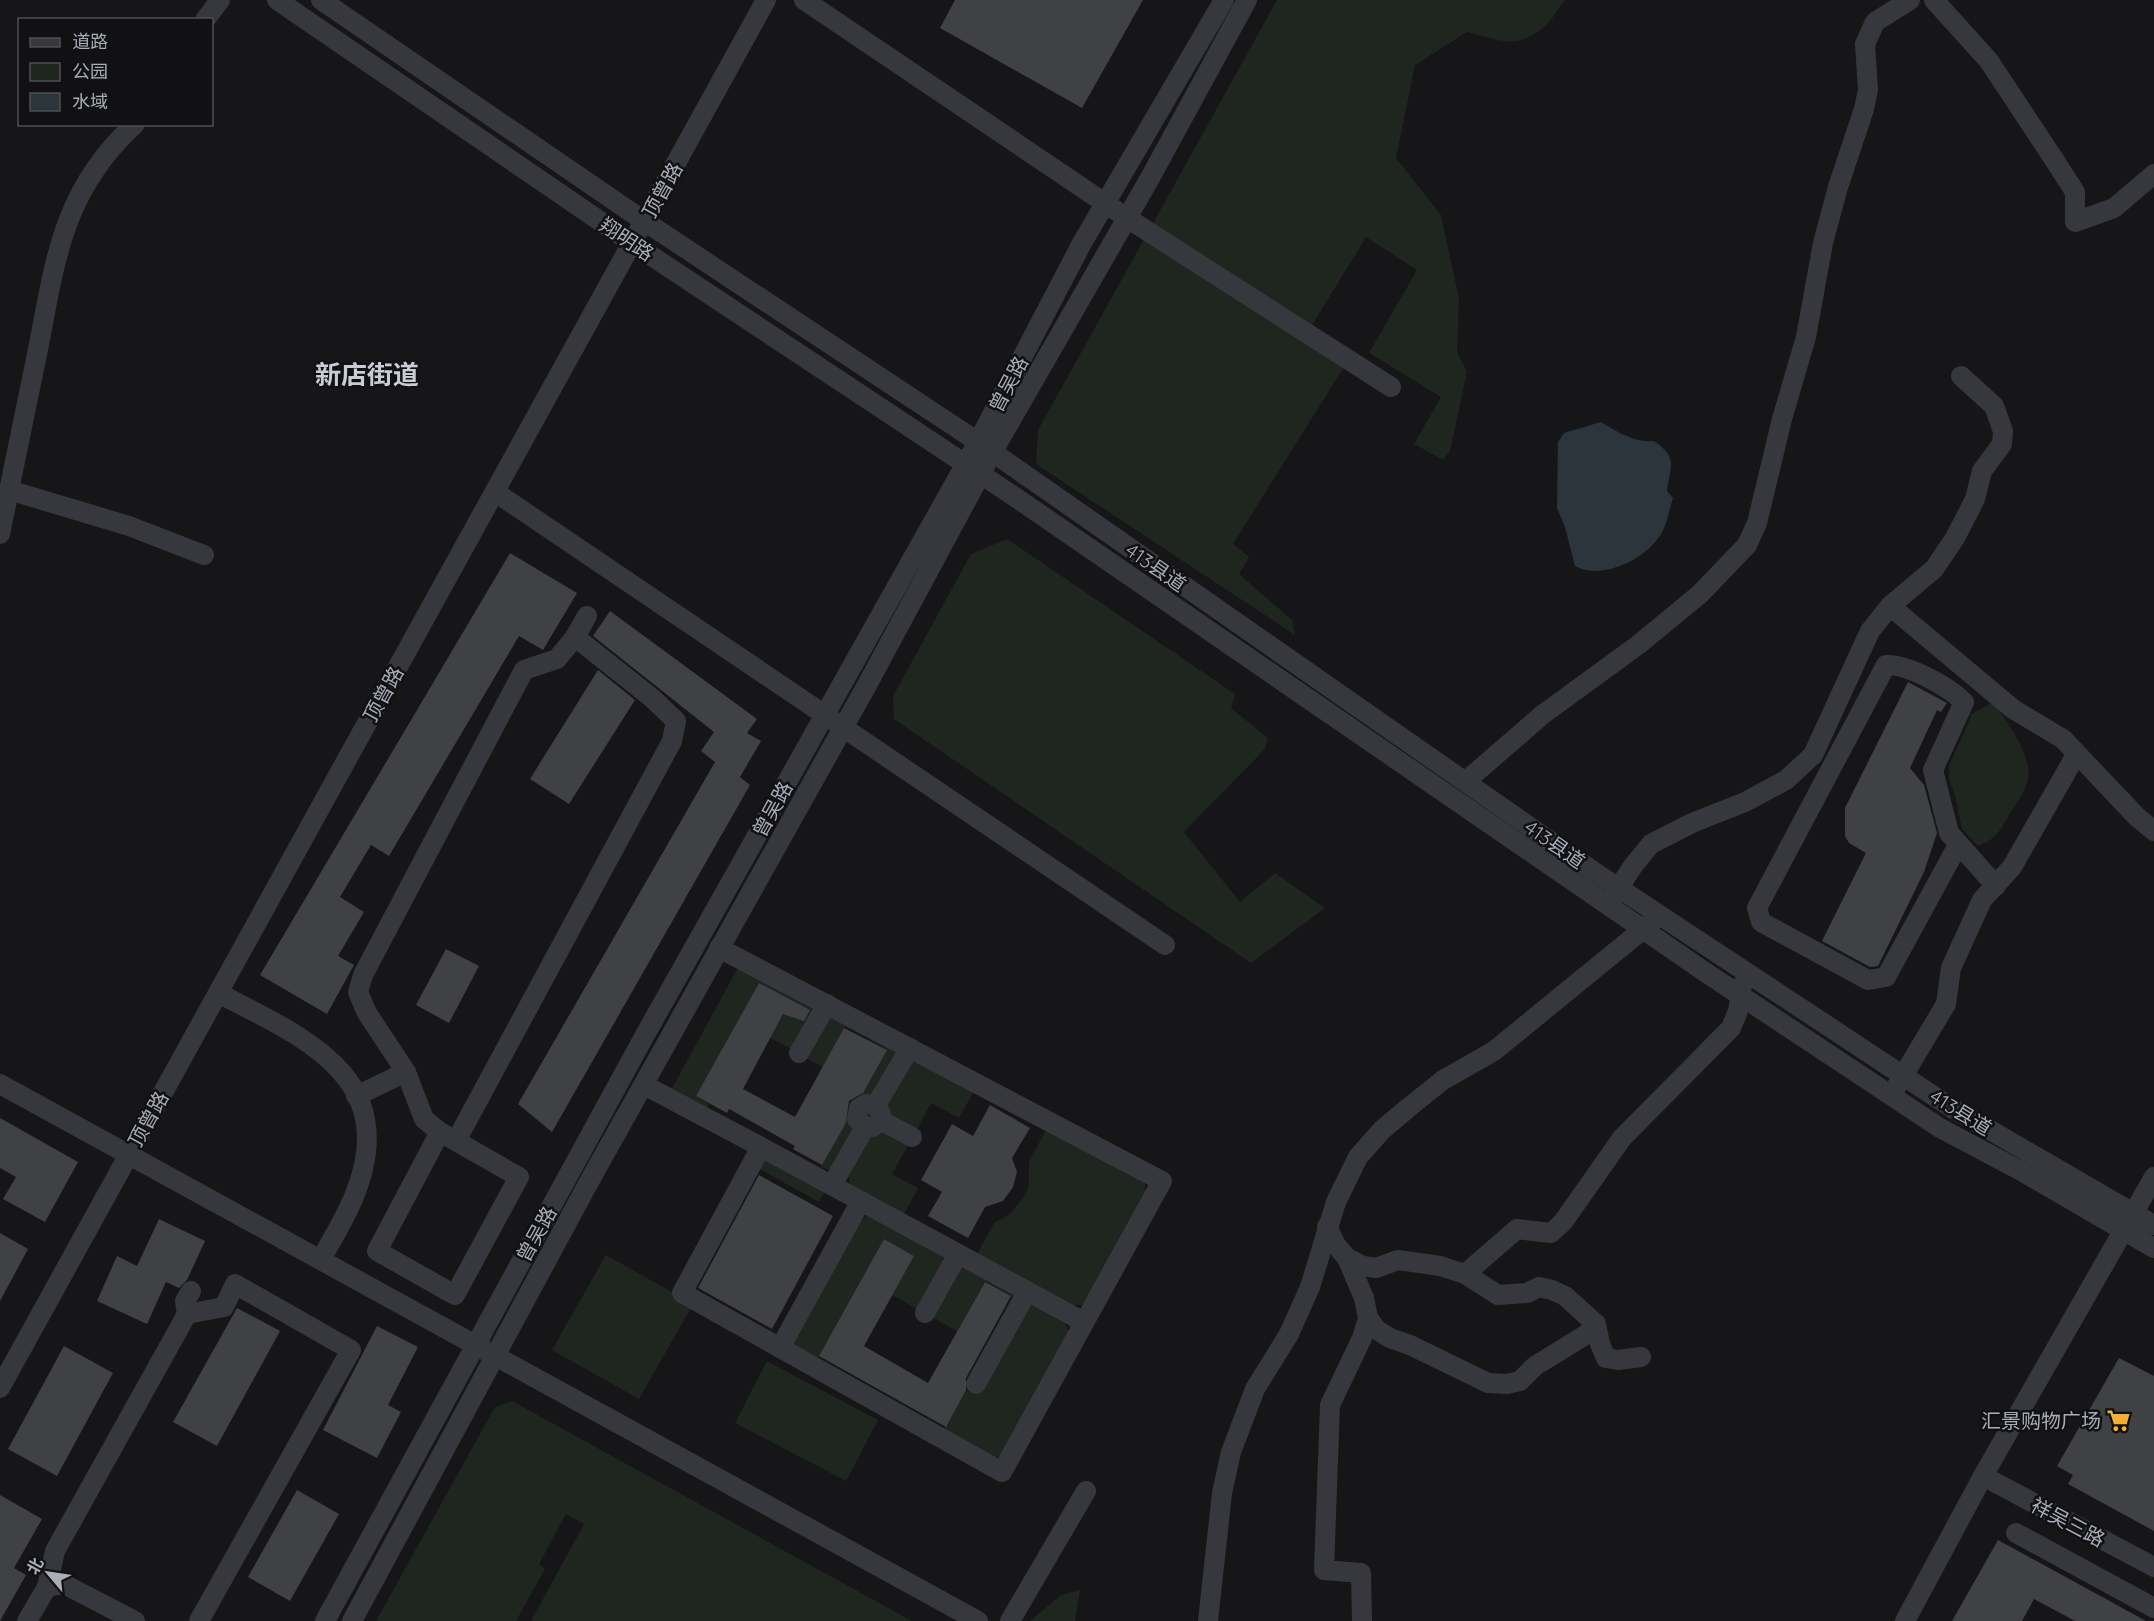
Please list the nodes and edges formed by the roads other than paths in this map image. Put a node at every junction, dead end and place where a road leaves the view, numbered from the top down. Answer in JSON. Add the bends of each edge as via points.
{"nodes":[{"id":1,"x":220,"y":0,"type":"edge"},
{"id":2,"x":278,"y":0,"type":"edge"},
{"id":3,"x":321,"y":0,"type":"edge"},
{"id":4,"x":766,"y":0,"type":"edge"},
{"id":5,"x":804,"y":0,"type":"edge"},
{"id":6,"x":1224,"y":0,"type":"edge"},
{"id":7,"x":1247,"y":0,"type":"edge"},
{"id":8,"x":1910,"y":0,"type":"edge"},
{"id":9,"x":1934,"y":0,"type":"edge"},
{"id":10,"x":206,"y":18,"type":"edge"},
{"id":11,"x":133,"y":126,"type":"edge"},
{"id":12,"x":2154,"y":174,"type":"edge"},
{"id":13,"x":1105,"y":203,"type":"junction"},
{"id":14,"x":1127,"y":218,"type":"junction"},
{"id":15,"x":644,"y":221,"type":"junction"},
{"id":16,"x":632,"y":243,"type":"junction"},
{"id":17,"x":1961,"y":376,"type":"dead end"},
{"id":18,"x":1391,"y":387,"type":"dead end"},
{"id":19,"x":985,"y":448,"type":"junction"},
{"id":20,"x":972,"y":470,"type":"junction"},
{"id":21,"x":9,"y":490,"type":"junction"},
{"id":22,"x":495,"y":492,"type":"junction"},
{"id":23,"x":0,"y":534,"type":"edge"},
{"id":24,"x":204,"y":555,"type":"dead end"},
{"id":25,"x":1890,"y":606,"type":"junction"},
{"id":26,"x":587,"y":616,"type":"dead end"},
{"id":27,"x":575,"y":637,"type":"junction"},
{"id":28,"x":825,"y":713,"type":"junction"},
{"id":29,"x":843,"y":726,"type":"junction"},
{"id":30,"x":2076,"y":756,"type":"junction"},
{"id":31,"x":1466,"y":781,"type":"junction"},
{"id":32,"x":2154,"y":831,"type":"edge"},
{"id":33,"x":1958,"y":845,"type":"junction"},
{"id":34,"x":1996,"y":886,"type":"junction"},
{"id":35,"x":1619,"y":887,"type":"junction"},
{"id":36,"x":1607,"y":906,"type":"junction"},
{"id":37,"x":1661,"y":915,"type":"junction"},
{"id":38,"x":1642,"y":930,"type":"junction"},
{"id":39,"x":1165,"y":945,"type":"dead end"},
{"id":40,"x":719,"y":948,"type":"junction"},
{"id":41,"x":1744,"y":970,"type":"junction"},
{"id":42,"x":218,"y":993,"type":"junction"},
{"id":43,"x":1740,"y":994,"type":"junction"},
{"id":44,"x":827,"y":1004,"type":"junction"},
{"id":45,"x":909,"y":1048,"type":"junction"},
{"id":46,"x":799,"y":1053,"type":"dead end"},
{"id":47,"x":406,"y":1072,"type":"junction"},
{"id":48,"x":1904,"y":1076,"type":"junction"},
{"id":49,"x":0,"y":1084,"type":"edge"},
{"id":50,"x":644,"y":1085,"type":"junction"},
{"id":51,"x":1891,"y":1095,"type":"junction"},
{"id":52,"x":356,"y":1096,"type":"junction"},
{"id":53,"x":874,"y":1118,"type":"junction"},
{"id":54,"x":448,"y":1137,"type":"junction"},
{"id":55,"x":912,"y":1137,"type":"dead end"},
{"id":56,"x":761,"y":1147,"type":"junction"},
{"id":57,"x":129,"y":1154,"type":"junction"},
{"id":58,"x":2154,"y":1177,"type":"edge"},
{"id":59,"x":832,"y":1185,"type":"junction"},
{"id":60,"x":861,"y":1201,"type":"junction"},
{"id":61,"x":2134,"y":1213,"type":"junction"},
{"id":62,"x":2154,"y":1225,"type":"edge"},
{"id":63,"x":1327,"y":1226,"type":"junction"},
{"id":64,"x":2124,"y":1231,"type":"junction"},
{"id":65,"x":2154,"y":1248,"type":"edge"},
{"id":66,"x":958,"y":1254,"type":"junction"},
{"id":67,"x":1347,"y":1258,"type":"junction"},
{"id":68,"x":321,"y":1259,"type":"junction"},
{"id":69,"x":1464,"y":1274,"type":"junction"},
{"id":70,"x":191,"y":1291,"type":"dead end"},
{"id":71,"x":1027,"y":1292,"type":"junction"},
{"id":72,"x":925,"y":1313,"type":"dead end"},
{"id":73,"x":188,"y":1314,"type":"junction"},
{"id":74,"x":1368,"y":1318,"type":"junction"},
{"id":75,"x":1084,"y":1322,"type":"junction"},
{"id":76,"x":1596,"y":1324,"type":"junction"},
{"id":77,"x":475,"y":1344,"type":"junction"},
{"id":78,"x":780,"y":1348,"type":"junction"},
{"id":79,"x":494,"y":1355,"type":"junction"},
{"id":80,"x":1641,"y":1357,"type":"dead end"},
{"id":81,"x":976,"y":1384,"type":"dead end"},
{"id":82,"x":0,"y":1388,"type":"edge"},
{"id":83,"x":1983,"y":1476,"type":"junction"},
{"id":84,"x":1086,"y":1491,"type":"dead end"},
{"id":85,"x":2016,"y":1533,"type":"dead end"},
{"id":86,"x":2154,"y":1567,"type":"edge"},
{"id":87,"x":47,"y":1587,"type":"junction"},
{"id":88,"x":2154,"y":1608,"type":"edge"},
{"id":89,"x":124,"y":1619,"type":"edge"},
{"id":90,"x":27,"y":1621,"type":"edge"},
{"id":91,"x":199,"y":1621,"type":"edge"},
{"id":92,"x":325,"y":1621,"type":"edge"},
{"id":93,"x":352,"y":1621,"type":"edge"},
{"id":94,"x":978,"y":1621,"type":"edge"},
{"id":95,"x":1010,"y":1621,"type":"edge"},
{"id":96,"x":1208,"y":1621,"type":"edge"},
{"id":97,"x":1362,"y":1621,"type":"edge"},
{"id":98,"x":1905,"y":1621,"type":"edge"}],
"edges":[{"from":1,"to":10,"type":"street"},
{"from":2,"to":16,"type":"street","name":"翔明路"},
{"from":3,"to":15,"type":"street","name":"翔明路"},
{"from":4,"to":15,"type":"street","name":"顶曾路"},
{"from":5,"to":13,"type":"street"},
{"from":6,"to":13,"type":"street","name":"曾吴路"},
{"from":7,"to":14,"type":"street","name":"曾吴路"},
{"from":8,"to":31,"type":"street","via":[[1875,22],[1865,44],[1868,90],[1864,109],[1838,187],[1806,337],[1757,523],[1747,544],[1691,601],[1542,715]]},
{"from":9,"to":12,"type":"street","via":[[1989,61],[2075,192],[2075,222],[2114,208]]},
{"from":11,"to":21,"type":"street","via":[[110,147],[71,209],[56,254]]},
{"from":13,"to":14,"type":"street"},
{"from":13,"to":19,"type":"street","name":"曾吴路"},
{"from":14,"to":18,"type":"street"},
{"from":14,"to":19,"type":"street","name":"曾吴路"},
{"from":15,"to":16,"type":"street","name":"顶曾路"},
{"from":15,"to":19,"type":"street","name":"翔明路"},
{"from":16,"to":20,"type":"street","name":"翔明路"},
{"from":16,"to":22,"type":"street","name":"顶曾路"},
{"from":17,"to":25,"type":"street","via":[[1994,406],[2003,431],[2002,444],[1982,471],[1975,499],[1934,569]]},
{"from":19,"to":20,"type":"street","name":"曾吴路"},
{"from":19,"to":31,"type":"street","name":"413县道"},
{"from":20,"to":28,"type":"street","name":"曾吴路"},
{"from":20,"to":29,"type":"street","name":"曾吴路","via":[[947,539]]},
{"from":20,"to":36,"type":"street","name":"413县道"},
{"from":21,"to":23,"type":"street"},
{"from":21,"to":24,"type":"street","via":[[129,526]]},
{"from":22,"to":28,"type":"street"},
{"from":22,"to":42,"type":"street","name":"顶曾路"},
{"from":25,"to":30,"type":"street","via":[[2013,709],[2063,739]]},
{"from":25,"to":35,"type":"street","via":[[1870,631],[1813,755],[1786,780],[1651,844]]},
{"from":26,"to":27,"type":"street"},
{"from":27,"to":47,"type":"street","via":[[556,659],[524,670],[363,975],[358,992],[367,1013]]},
{"from":27,"to":54,"type":"street","via":[[676,721],[672,741]]},
{"from":28,"to":29,"type":"street"},
{"from":28,"to":77,"type":"street","name":"曾吴路"},
{"from":29,"to":39,"type":"street"},
{"from":29,"to":40,"type":"street","name":"曾吴路"},
{"from":30,"to":32,"type":"street"},
{"from":30,"to":34,"type":"street","via":[[2012,867]]},
{"from":31,"to":35,"type":"street","name":"413县道"},
{"from":33,"to":33,"type":"street","via":[[1949,833],[1933,770],[1964,702],[1953,691],[1916,673],[1897,664],[1886,665],[1757,908],[1761,922],[1868,980],[1886,977]]},
{"from":33,"to":34,"type":"street"},
{"from":34,"to":48,"type":"street","via":[[1982,900],[1951,968],[1946,1004]]},
{"from":35,"to":36,"type":"street"},
{"from":35,"to":37,"type":"street","name":"413县道"},
{"from":36,"to":38,"type":"street","name":"413县道"},
{"from":37,"to":38,"type":"street"},
{"from":37,"to":41,"type":"street","name":"413县道"},
{"from":38,"to":43,"type":"street","name":"413县道"},
{"from":38,"to":63,"type":"street","via":[[1511,1038],[1443,1080],[1382,1130],[1358,1157]]},
{"from":40,"to":44,"type":"street"},
{"from":40,"to":50,"type":"street","name":"曾吴路"},
{"from":41,"to":43,"type":"street"},
{"from":41,"to":48,"type":"street","name":"413县道"},
{"from":42,"to":52,"type":"street","via":[[299,1035],[328,1055],[352,1083]]},
{"from":42,"to":57,"type":"street","name":"顶曾路"},
{"from":43,"to":51,"type":"street","name":"413县道"},
{"from":43,"to":69,"type":"street","via":[[1731,1028],[1622,1137],[1563,1222],[1551,1233],[1517,1229]]},
{"from":44,"to":45,"type":"street"},
{"from":44,"to":46,"type":"street"},
{"from":45,"to":53,"type":"street"},
{"from":45,"to":75,"type":"street","via":[[1162,1181]]},
{"from":47,"to":52,"type":"street"},
{"from":47,"to":54,"type":"street","via":[[424,1119]]},
{"from":48,"to":51,"type":"street"},
{"from":48,"to":61,"type":"street","name":"413县道"},
{"from":49,"to":57,"type":"street"},
{"from":50,"to":56,"type":"street"},
{"from":50,"to":79,"type":"street","name":"曾吴路"},
{"from":51,"to":64,"type":"street","name":"413县道","via":[[1940,1128]]},
{"from":52,"to":68,"type":"street","via":[[367,1133],[364,1159],[354,1198]]},
{"from":53,"to":55,"type":"street"},
{"from":53,"to":59,"type":"street"},
{"from":54,"to":54,"type":"street","via":[[519,1178],[455,1294],[377,1251]]},
{"from":56,"to":59,"type":"street"},
{"from":56,"to":78,"type":"street","via":[[682,1293]]},
{"from":57,"to":68,"type":"street"},
{"from":57,"to":82,"type":"street","name":"顶曾路"},
{"from":58,"to":61,"type":"street"},
{"from":59,"to":60,"type":"street"},
{"from":60,"to":66,"type":"street"},
{"from":60,"to":78,"type":"street"},
{"from":61,"to":62,"type":"street","name":"413县道"},
{"from":61,"to":64,"type":"street"},
{"from":63,"to":67,"type":"street"},
{"from":63,"to":96,"type":"street","via":[[1310,1287],[1289,1334],[1255,1389],[1231,1452],[1221,1493]]},
{"from":64,"to":65,"type":"street","name":"413县道"},
{"from":64,"to":83,"type":"street"},
{"from":66,"to":71,"type":"street"},
{"from":66,"to":72,"type":"street"},
{"from":67,"to":69,"type":"street","via":[[1376,1268],[1398,1260]]},
{"from":67,"to":74,"type":"street"},
{"from":68,"to":77,"type":"street"},
{"from":69,"to":76,"type":"street","via":[[1498,1295],[1527,1293],[1539,1287],[1552,1290],[1565,1296]]},
{"from":70,"to":73,"type":"street","via":[[185,1301]]},
{"from":71,"to":75,"type":"street"},
{"from":71,"to":81,"type":"street"},
{"from":73,"to":87,"type":"street","via":[[55,1551]]},
{"from":73,"to":91,"type":"street","via":[[224,1307],[236,1284],[351,1350]]},
{"from":74,"to":76,"type":"street","via":[[1389,1338],[1488,1383],[1507,1384],[1520,1381]]},
{"from":74,"to":97,"type":"street","via":[[1330,1405],[1324,1569],[1361,1573]]},
{"from":75,"to":78,"type":"street","via":[[1002,1472]]},
{"from":76,"to":80,"type":"street","via":[[1606,1358]]},
{"from":77,"to":79,"type":"street"},
{"from":77,"to":92,"type":"street","name":"曾吴路"},
{"from":79,"to":93,"type":"street","name":"曾吴路"},
{"from":79,"to":94,"type":"street"},
{"from":83,"to":86,"type":"street","name":"祥吴三路"},
{"from":83,"to":98,"type":"street"},
{"from":84,"to":95,"type":"street"},
{"from":85,"to":88,"type":"street"},
{"from":87,"to":89,"type":"street","via":[[64,1584]]},
{"from":87,"to":90,"type":"street"}]}
